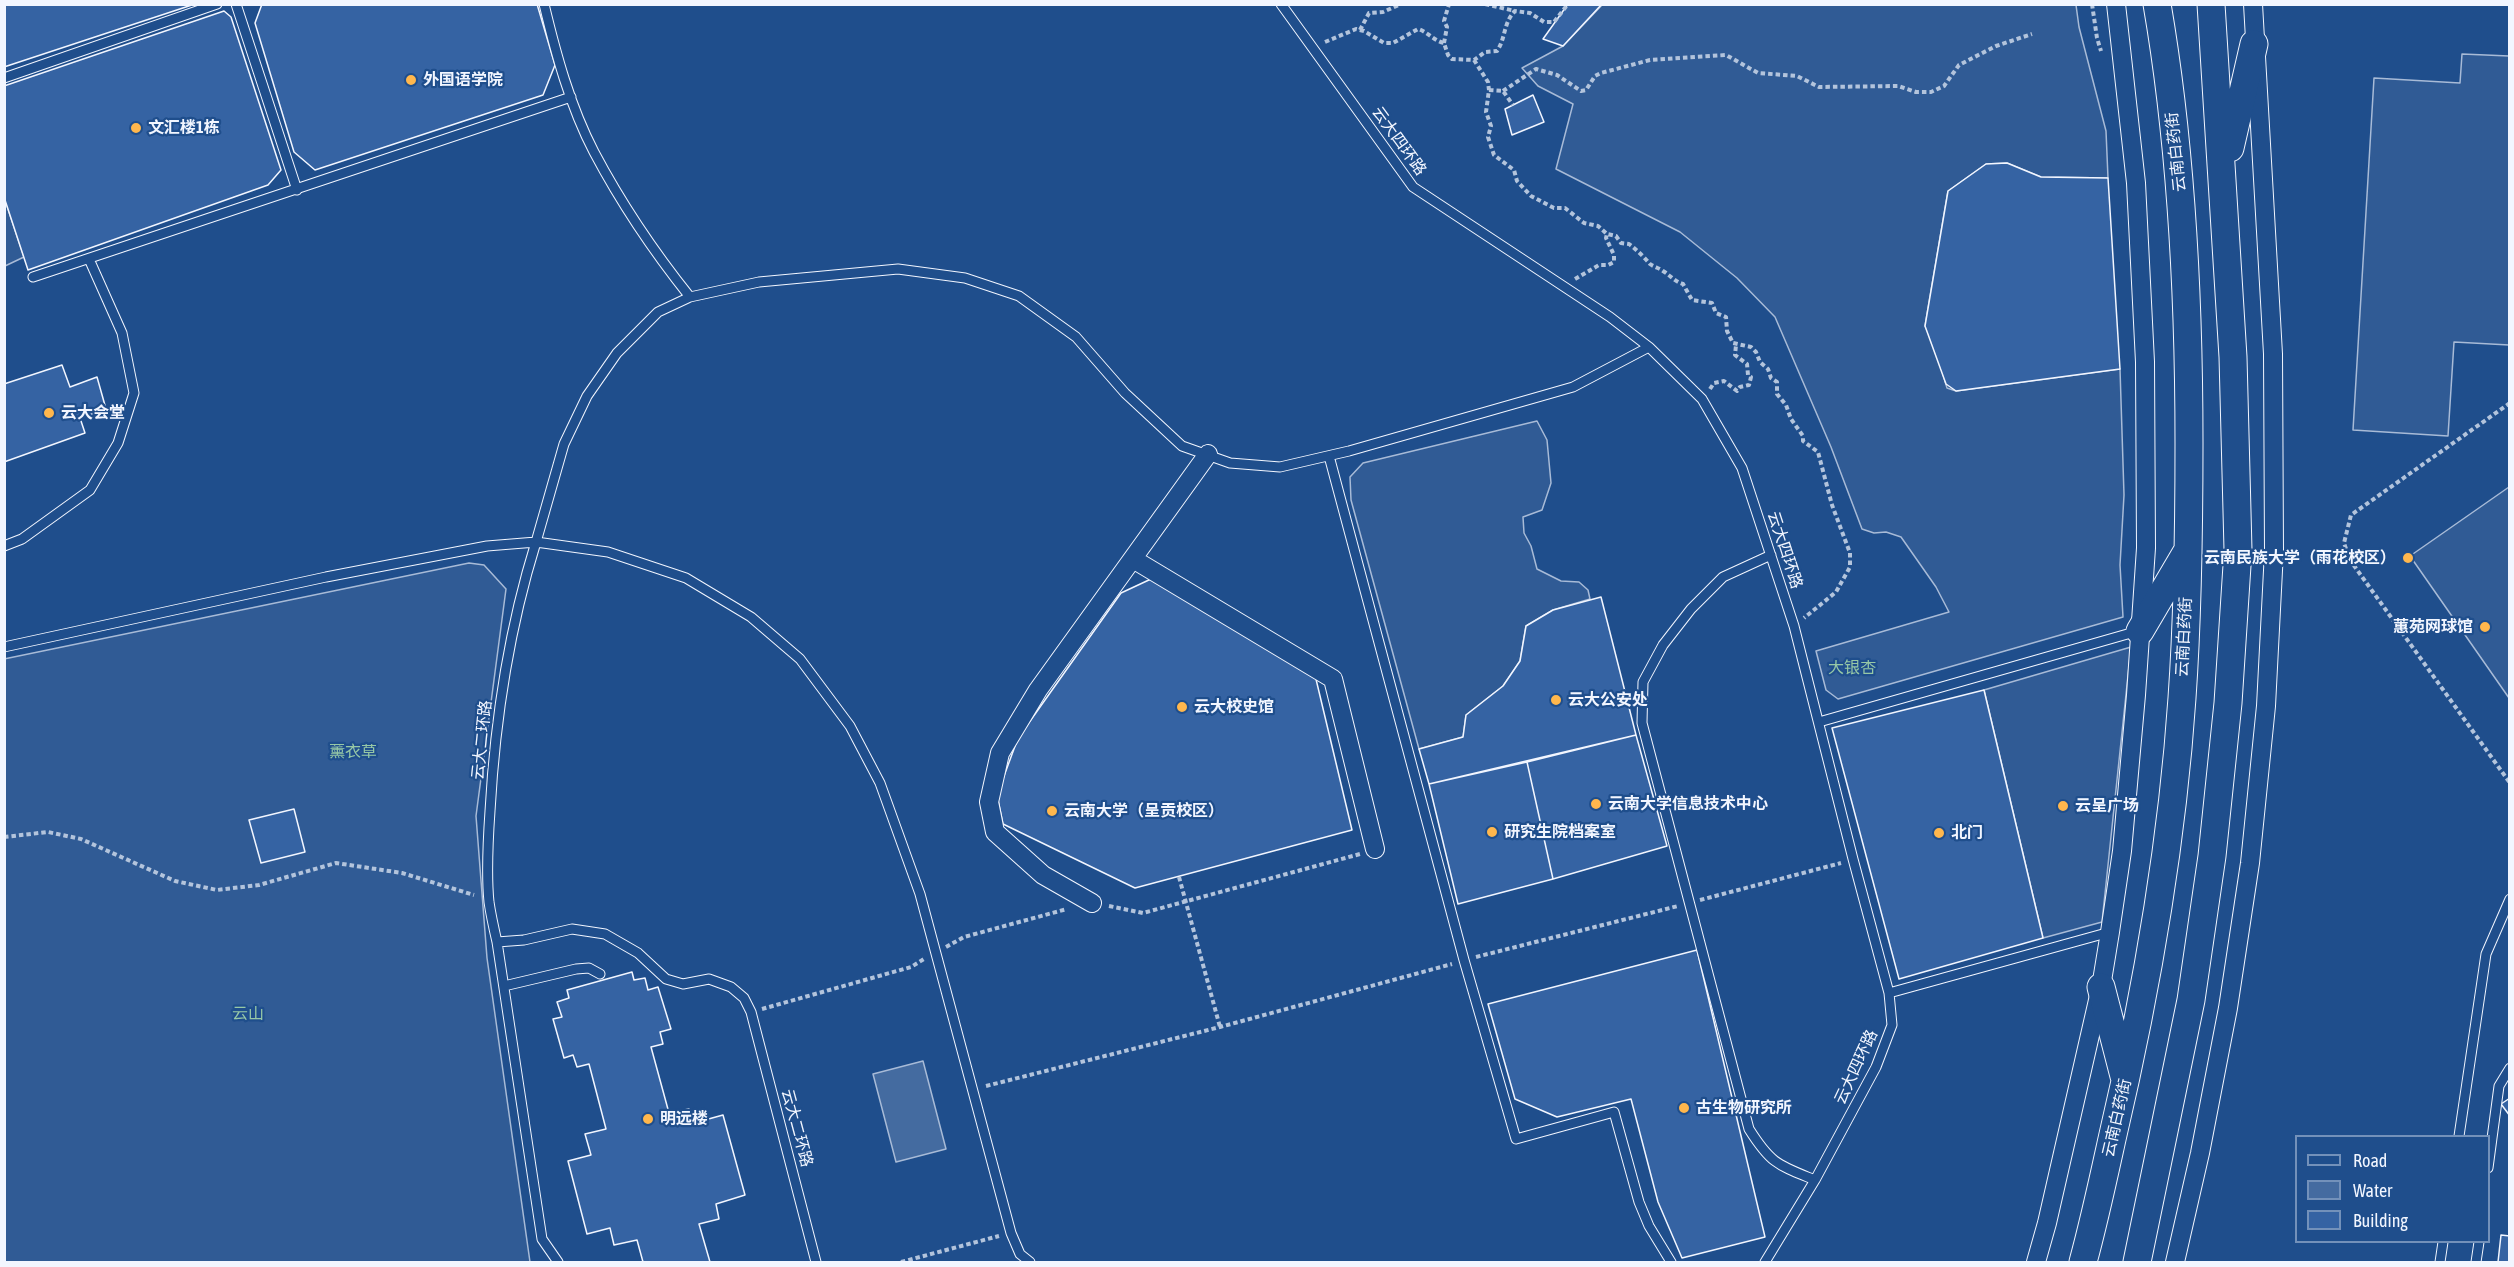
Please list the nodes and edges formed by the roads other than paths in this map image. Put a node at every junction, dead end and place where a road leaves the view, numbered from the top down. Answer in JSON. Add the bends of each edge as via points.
{"nodes":[{"id":1,"x":217,"y":4,"type":"edge"},
{"id":2,"x":236,"y":4,"type":"edge"},
{"id":3,"x":544,"y":4,"type":"edge"},
{"id":4,"x":1281,"y":4,"type":"edge"},
{"id":5,"x":2116,"y":4,"type":"edge"},
{"id":6,"x":2157,"y":4,"type":"edge"},
{"id":7,"x":2211,"y":4,"type":"edge"},
{"id":8,"x":2253,"y":4,"type":"edge"},
{"id":9,"x":2254,"y":44,"type":"junction"},
{"id":10,"x":4,"y":78,"type":"edge"},
{"id":11,"x":571,"y":97,"type":"junction"},
{"id":12,"x":2223,"y":175,"type":"junction"},
{"id":13,"x":297,"y":190,"type":"junction"},
{"id":14,"x":89,"y":259,"type":"junction"},
{"id":15,"x":33,"y":278,"type":"dead end"},
{"id":16,"x":690,"y":297,"type":"junction"},
{"id":17,"x":1649,"y":347,"type":"junction"},
{"id":18,"x":1208,"y":454,"type":"junction"},
{"id":19,"x":1329,"y":456,"type":"junction"},
{"id":20,"x":537,"y":542,"type":"junction"},
{"id":21,"x":4,"y":546,"type":"edge"},
{"id":22,"x":2188,"y":549,"type":"junction"},
{"id":23,"x":1771,"y":555,"type":"junction"},
{"id":24,"x":1133,"y":559,"type":"junction"},
{"id":25,"x":2140,"y":631,"type":"junction"},
{"id":26,"x":4,"y":647,"type":"edge"},
{"id":27,"x":1819,"y":722,"type":"junction"},
{"id":28,"x":1375,"y":849,"type":"road end"},
{"id":29,"x":2510,"y":899,"type":"edge"},
{"id":30,"x":1092,"y":903,"type":"dead end"},
{"id":31,"x":2110,"y":932,"type":"junction"},
{"id":32,"x":497,"y":942,"type":"junction"},
{"id":33,"x":600,"y":974,"type":"dead end"},
{"id":34,"x":504,"y":986,"type":"junction"},
{"id":35,"x":2101,"y":987,"type":"junction"},
{"id":36,"x":1889,"y":993,"type":"junction"},
{"id":37,"x":2510,"y":1068,"type":"edge"},
{"id":38,"x":2125,"y":1083,"type":"junction"},
{"id":39,"x":2459,"y":1135,"type":"edge"},
{"id":40,"x":2490,"y":1153,"type":"edge"},
{"id":41,"x":1815,"y":1180,"type":"junction"},
{"id":42,"x":2443,"y":1243,"type":"edge"},
{"id":43,"x":2479,"y":1243,"type":"edge"},
{"id":44,"x":2086,"y":1251,"type":"edge"},
{"id":45,"x":558,"y":1263,"type":"edge"},
{"id":46,"x":816,"y":1263,"type":"edge"},
{"id":47,"x":1029,"y":1263,"type":"edge"},
{"id":48,"x":1671,"y":1263,"type":"edge"},
{"id":49,"x":1765,"y":1263,"type":"edge"},
{"id":50,"x":2036,"y":1263,"type":"edge"},
{"id":51,"x":2073,"y":1263,"type":"edge"},
{"id":52,"x":2137,"y":1263,"type":"edge"},
{"id":53,"x":2175,"y":1263,"type":"edge"},
{"id":54,"x":2440,"y":1263,"type":"edge"},
{"id":55,"x":2476,"y":1263,"type":"edge"}],
"edges":[{"from":1,"to":10,"type":"lane"},
{"from":2,"to":13,"type":"lane"},
{"from":3,"to":11,"type":"lane"},
{"from":4,"to":17,"type":"lane","name":"云大四环路","via":[[1413,187],[1610,316]]},
{"from":5,"to":25,"type":"street","via":[[2136,183],[2145,362],[2146,548]]},
{"from":6,"to":22,"type":"main road","name":"云南白药街","via":[[2180,180],[2189,360]]},
{"from":7,"to":12,"type":"main road"},
{"from":8,"to":9,"type":"street"},
{"from":9,"to":12,"type":"main road"},
{"from":9,"to":53,"type":"street","via":[[2273,354],[2274,551],[2266,706],[2250,863],[2228,1008]]},
{"from":11,"to":13,"type":"lane"},
{"from":11,"to":16,"type":"lane","via":[[594,151],[654,252]]},
{"from":12,"to":52,"type":"main road","via":[[2238,549],[2228,704],[2191,1000]]},
{"from":13,"to":14,"type":"lane"},
{"from":14,"to":15,"type":"lane"},
{"from":14,"to":21,"type":"lane","via":[[122,333],[134,393],[118,443],[90,490],[22,539]]},
{"from":16,"to":18,"type":"lane","name":"云大二环路","via":[[759,282],[898,270],[965,278],[1019,296],[1076,337],[1125,393],[1182,446]]},
{"from":16,"to":20,"type":"lane","name":"云大二环路","via":[[658,312],[617,353],[587,396],[564,444]]},
{"from":17,"to":19,"type":"lane","name":"云大二环路","via":[[1574,387]]},
{"from":17,"to":23,"type":"lane","name":"云大四环路","via":[[1702,399],[1742,468]]},
{"from":18,"to":19,"type":"lane","name":"云大二环路","via":[[1230,463],[1280,468]]},
{"from":18,"to":24,"type":"street"},
{"from":19,"to":48,"type":"lane","via":[[1516,1139],[1614,1112],[1639,1202]]},
{"from":20,"to":26,"type":"lane","via":[[487,546],[326,577]]},
{"from":20,"to":32,"type":"lane","name":"云大二环路","via":[[521,591],[503,683],[492,776],[489,900]]},
{"from":20,"to":47,"type":"lane","via":[[608,552],[686,578],[751,617],[800,659],[850,726],[880,783],[920,894],[1011,1233],[1020,1254]]},
{"from":22,"to":25,"type":"main road"},
{"from":22,"to":38,"type":"main road","name":"云南白药街","via":[[2182,699],[2166,851]]},
{"from":23,"to":27,"type":"lane","name":"云大四环路"},
{"from":23,"to":41,"type":"lane","via":[[1723,577],[1663,645],[1643,682],[1642,723],[1749,1130],[1766,1156]]},
{"from":24,"to":28,"type":"street","via":[[1333,679]]},
{"from":24,"to":30,"type":"street","via":[[1038,690],[1000,753],[989,802],[995,832],[1042,875]]},
{"from":25,"to":27,"type":"lane"},
{"from":25,"to":31,"type":"street","via":[[2122,851]]},
{"from":27,"to":36,"type":"lane","name":"云大四环路"},
{"from":29,"to":39,"type":"lane","via":[[2486,954]]},
{"from":31,"to":35,"type":"street"},
{"from":31,"to":36,"type":"lane"},
{"from":32,"to":34,"type":"lane"},
{"from":32,"to":46,"type":"lane","name":"云大二环路","via":[[572,929],[605,934],[638,953],[666,979],[683,984],[709,979],[732,987],[744,998],[752,1012]]},
{"from":33,"to":34,"type":"lane","via":[[589,968],[576,969]]},
{"from":34,"to":45,"type":"lane","via":[[542,1239]]},
{"from":35,"to":38,"type":"main road"},
{"from":35,"to":50,"type":"street"},
{"from":36,"to":41,"type":"lane","name":"云大四环路","via":[[1892,1025],[1876,1067]]},
{"from":37,"to":40,"type":"lane","via":[[2499,1086]]},
{"from":38,"to":44,"type":"main road","name":"云南白药街"},
{"from":41,"to":49,"type":"lane","name":"云大四环路"},
{"from":42,"to":54,"type":"lane"},
{"from":43,"to":55,"type":"lane"},
{"from":44,"to":51,"type":"main road"}]}
